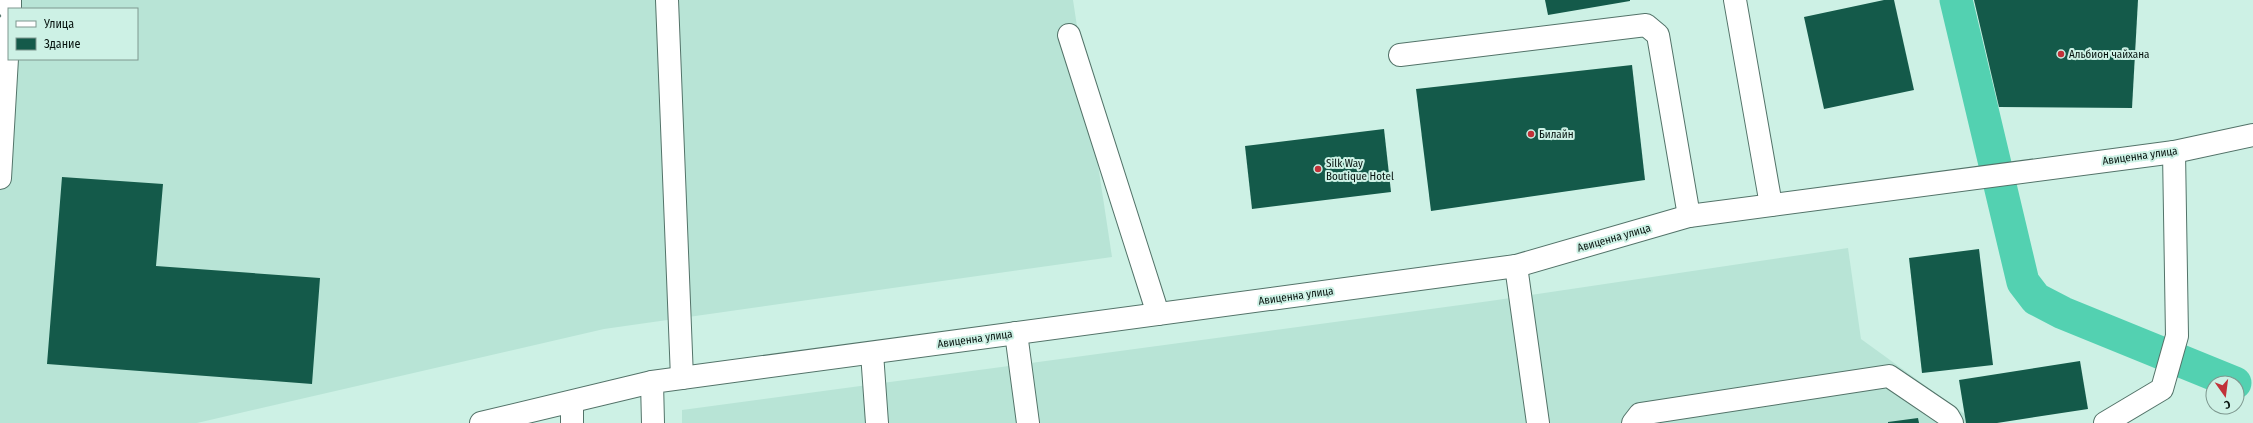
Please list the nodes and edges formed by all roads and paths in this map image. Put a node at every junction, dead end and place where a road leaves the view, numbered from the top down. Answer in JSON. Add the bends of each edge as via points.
{"nodes":[{"id":1,"x":667,"y":0,"type":"edge"},
{"id":2,"x":1735,"y":0,"type":"edge"},
{"id":3,"x":1069,"y":35,"type":"dead end"},
{"id":4,"x":8,"y":41,"type":"edge"},
{"id":5,"x":1400,"y":55,"type":"dead end"},
{"id":6,"x":2253,"y":135,"type":"edge"},
{"id":7,"x":2174,"y":152,"type":"junction"},
{"id":8,"x":0,"y":178,"type":"edge"},
{"id":9,"x":1771,"y":205,"type":"junction"},
{"id":10,"x":1689,"y":216,"type":"junction"},
{"id":11,"x":1516,"y":266,"type":"junction"},
{"id":12,"x":1158,"y":314,"type":"junction"},
{"id":13,"x":1016,"y":334,"type":"junction"},
{"id":14,"x":872,"y":353,"type":"junction"},
{"id":15,"x":682,"y":378,"type":"junction"},
{"id":16,"x":652,"y":382,"type":"junction"},
{"id":17,"x":572,"y":413,"type":"edge"},
{"id":18,"x":481,"y":423,"type":"edge"},
{"id":19,"x":653,"y":423,"type":"edge"},
{"id":20,"x":877,"y":423,"type":"edge"},
{"id":21,"x":1028,"y":423,"type":"edge"},
{"id":22,"x":1538,"y":423,"type":"edge"},
{"id":23,"x":1633,"y":423,"type":"edge"},
{"id":24,"x":1952,"y":423,"type":"edge"},
{"id":25,"x":2105,"y":423,"type":"edge"}],
"edges":[{"from":1,"to":15,"type":"street"},
{"from":2,"to":9,"type":"street"},
{"from":3,"to":12,"type":"street"},
{"from":4,"to":8,"type":"street"},
{"from":5,"to":10,"type":"street","via":[[1646,25],[1658,35]]},
{"from":6,"to":7,"type":"street","name":"Авиценна улица"},
{"from":7,"to":9,"type":"street","name":"Авиценна улица"},
{"from":7,"to":25,"type":"street","via":[[2177,336],[2162,389]]},
{"from":9,"to":10,"type":"street","name":"Авиценна улица"},
{"from":10,"to":11,"type":"street","name":"Авиценна улица"},
{"from":11,"to":12,"type":"street","name":"Авиценна улица"},
{"from":11,"to":22,"type":"street"},
{"from":12,"to":13,"type":"street","name":"Авиценна улица"},
{"from":13,"to":14,"type":"street","name":"Авиценна улица"},
{"from":13,"to":21,"type":"street"},
{"from":14,"to":15,"type":"street","name":"Авиценна улица"},
{"from":14,"to":20,"type":"street"},
{"from":15,"to":16,"type":"street","name":"Авиценна улица"},
{"from":16,"to":17,"type":"street","name":"Авиценна улица"},
{"from":16,"to":19,"type":"street"},
{"from":17,"to":18,"type":"street","name":"Авиценна улица"},
{"from":23,"to":24,"type":"street","via":[[1640,414],[1889,376],[1948,416]]}]}
